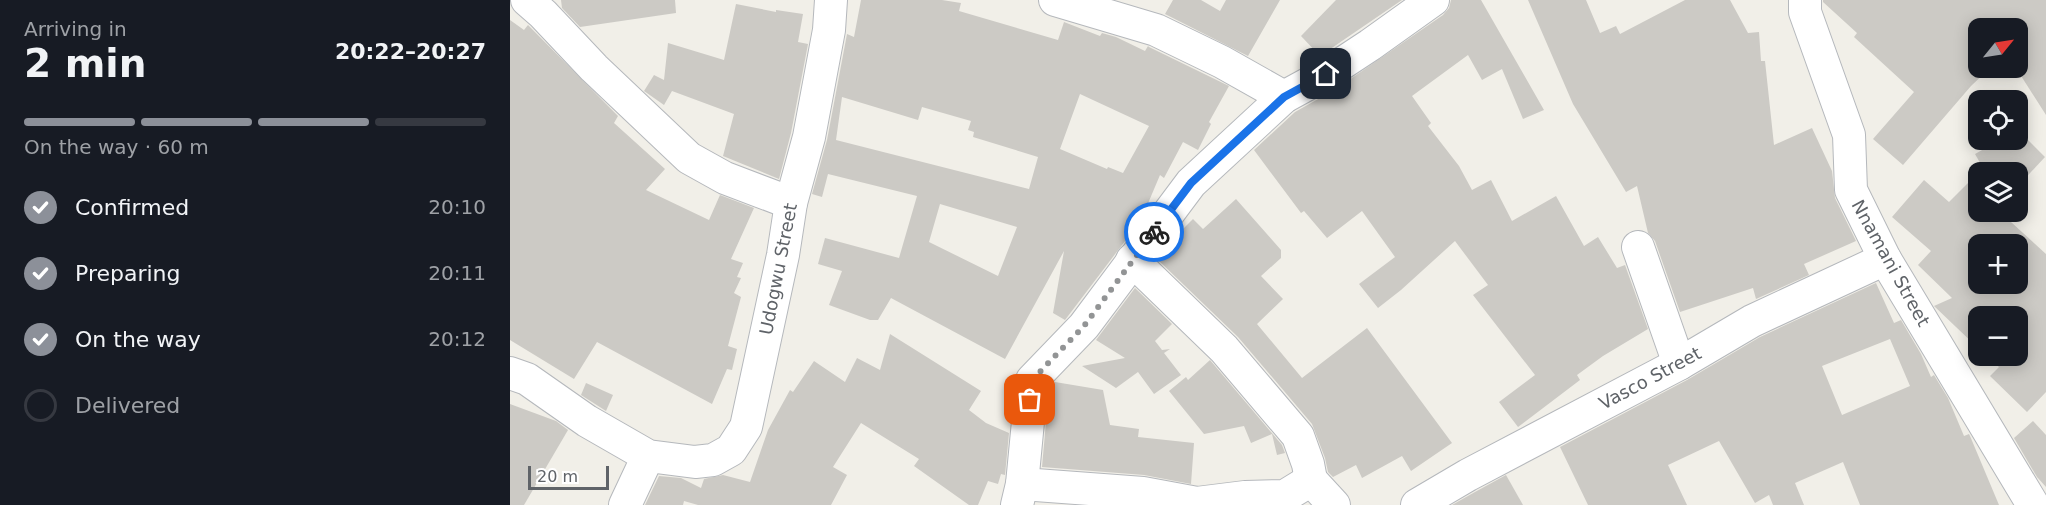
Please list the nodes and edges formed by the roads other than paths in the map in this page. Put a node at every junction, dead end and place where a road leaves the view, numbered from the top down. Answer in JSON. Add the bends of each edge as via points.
{"nodes":[{"id":1,"x":527,"y":0,"type":"edge"},
{"id":2,"x":831,"y":0,"type":"edge"},
{"id":3,"x":1055,"y":0,"type":"edge"},
{"id":4,"x":1433,"y":0,"type":"edge"},
{"id":5,"x":1805,"y":0,"type":"edge"},
{"id":6,"x":1284,"y":97,"type":"junction"},
{"id":7,"x":791,"y":203,"type":"junction"},
{"id":8,"x":1638,"y":247,"type":"dead end"},
{"id":9,"x":1886,"y":259,"type":"junction"},
{"id":10,"x":1132,"y":260,"type":"junction"},
{"id":11,"x":1679,"y":364,"type":"junction"},
{"id":12,"x":510,"y":373,"type":"edge"},
{"id":13,"x":648,"y":456,"type":"junction"},
{"id":14,"x":1311,"y":480,"type":"junction"},
{"id":15,"x":1020,"y":494,"type":"edge"},
{"id":16,"x":625,"y":505,"type":"edge"},
{"id":17,"x":1334,"y":505,"type":"edge"},
{"id":18,"x":1418,"y":505,"type":"edge"},
{"id":19,"x":2033,"y":505,"type":"edge"}],
"edges":[{"from":1,"to":7,"type":"street","via":[[689,158],[725,178]]},
{"from":2,"to":7,"type":"street","name":"Udogwu Street","via":[[809,137]]},
{"from":3,"to":6,"type":"street","via":[[1156,30]]},
{"from":4,"to":6,"type":"street","via":[[1326,74]]},
{"from":5,"to":9,"type":"street","name":"Nnamani Street","via":[[1805,12],[1849,135],[1851,190]]},
{"from":6,"to":10,"type":"street","via":[[1191,183]]},
{"from":7,"to":13,"type":"street","name":"Udogwu Street","via":[[746,427],[731,450],[713,460],[695,462]]},
{"from":8,"to":11,"type":"street"},
{"from":9,"to":11,"type":"street","name":"Vasco Street","via":[[1752,321]]},
{"from":9,"to":19,"type":"street","name":"Nnamani Street"},
{"from":10,"to":14,"type":"street","via":[[1224,349],[1298,436]]},
{"from":10,"to":15,"type":"street","via":[[1084,326],[1032,380]]},
{"from":11,"to":18,"type":"street","name":"Vasco Street"},
{"from":12,"to":13,"type":"street","via":[[526,379]]},
{"from":13,"to":16,"type":"street"},
{"from":14,"to":15,"type":"street","via":[[1285,496],[1197,503],[1143,493]]},
{"from":14,"to":17,"type":"street"}]}
